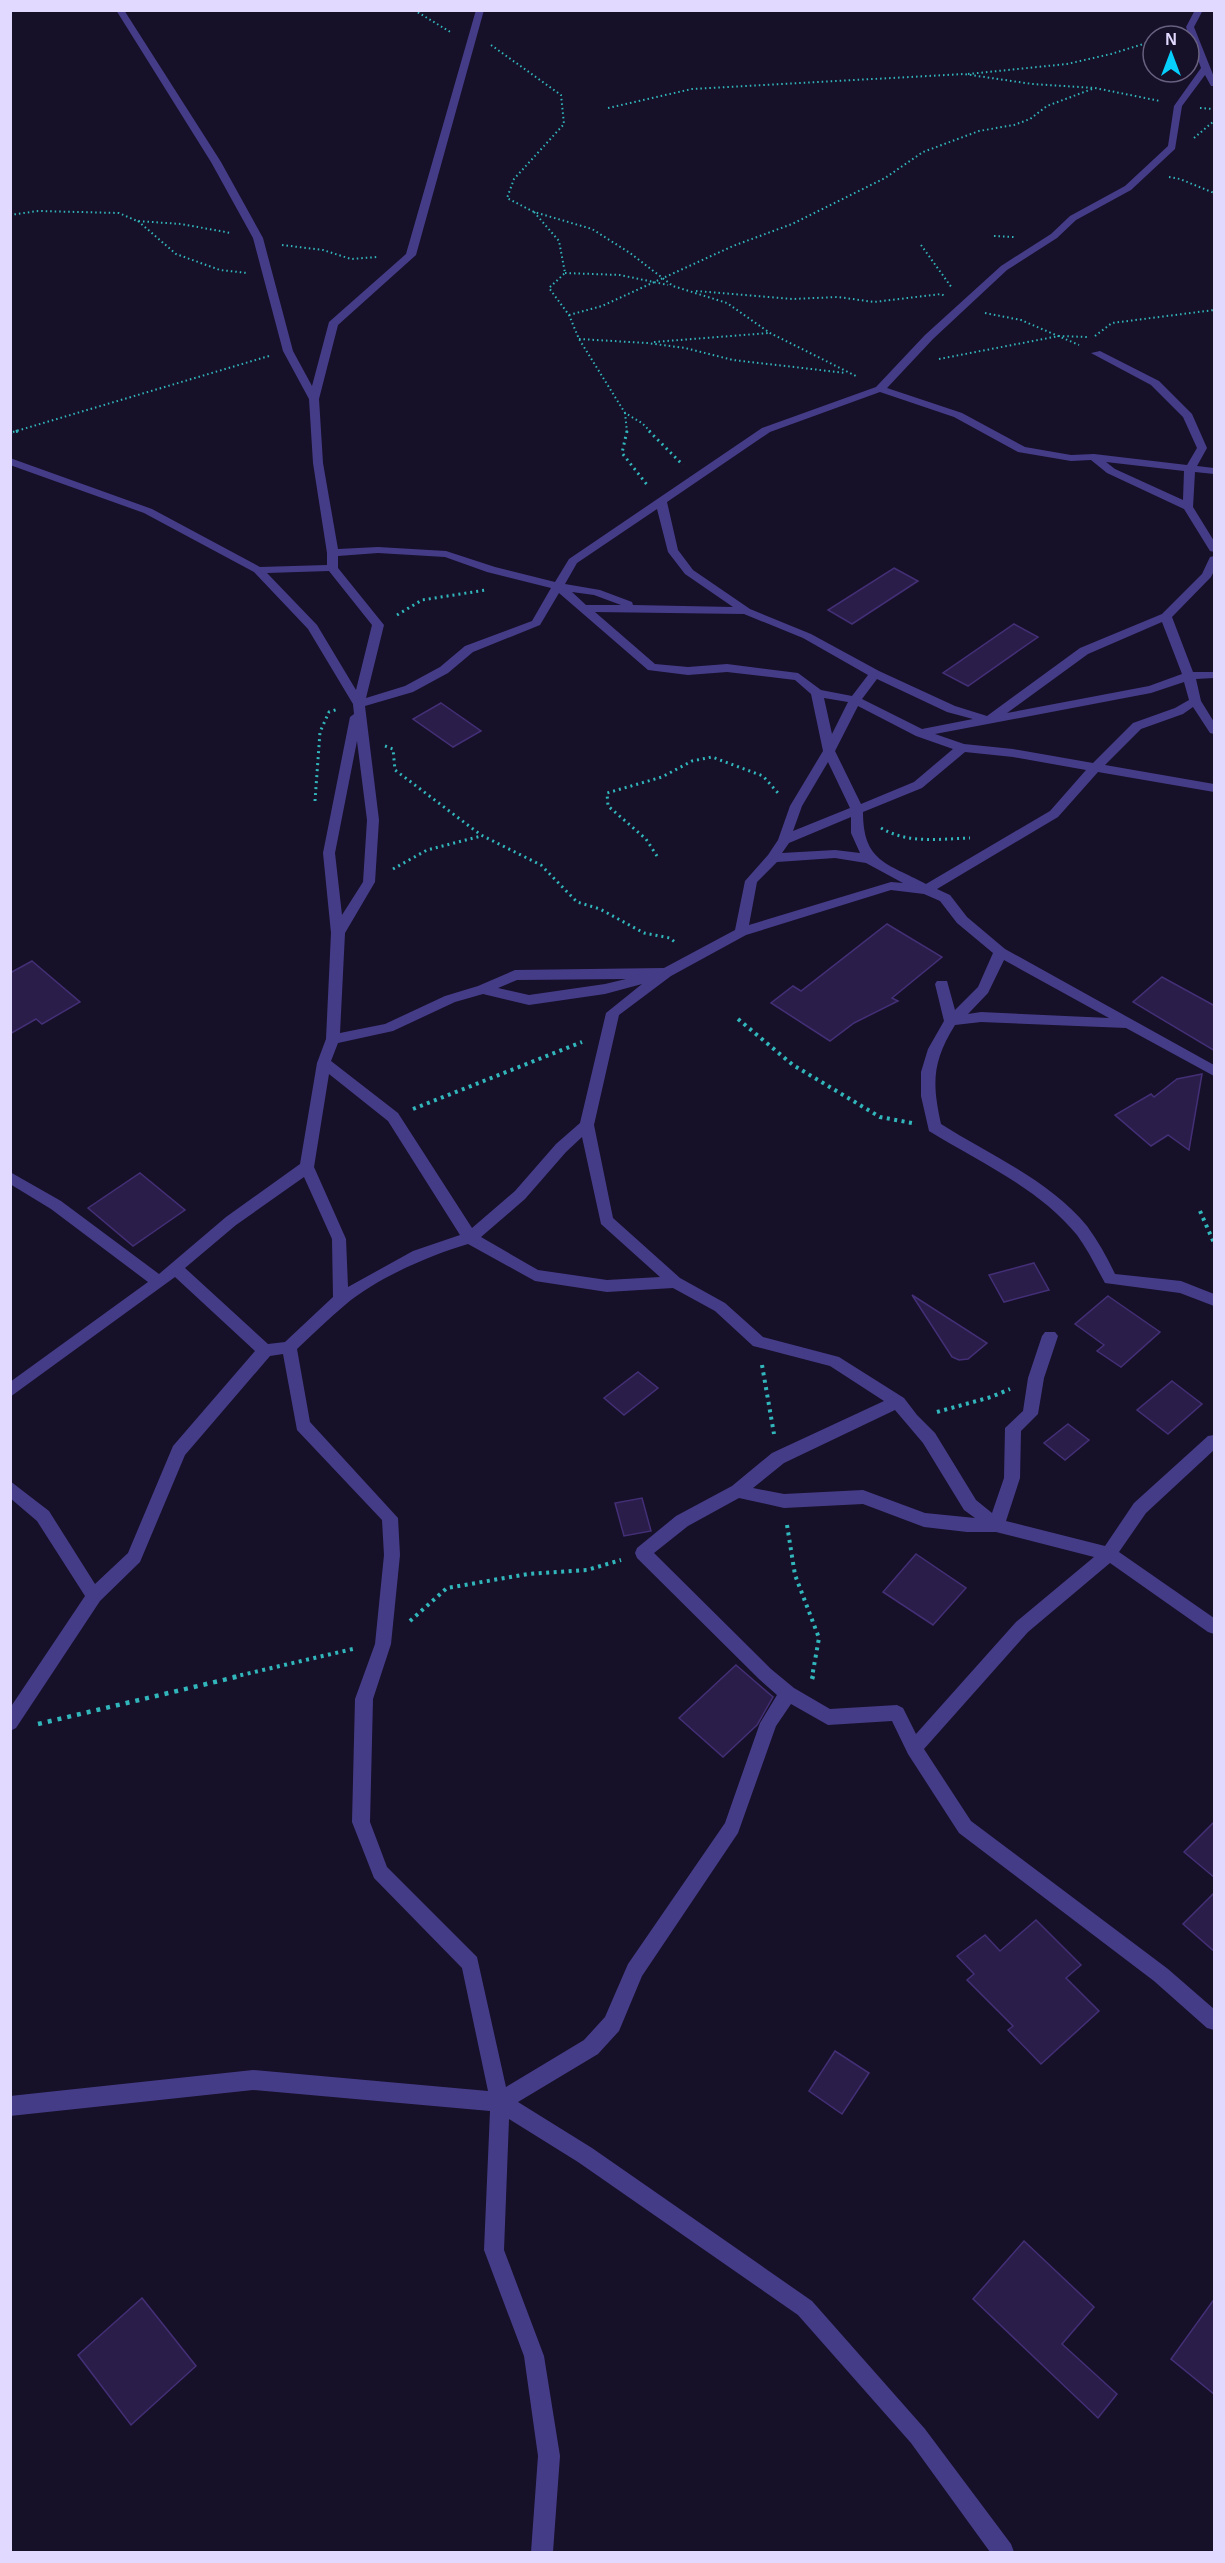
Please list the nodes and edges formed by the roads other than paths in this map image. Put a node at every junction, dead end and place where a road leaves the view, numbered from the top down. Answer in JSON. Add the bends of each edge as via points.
{"nodes":[{"id":1,"x":120,"y":10,"type":"edge"},
{"id":2,"x":480,"y":10,"type":"edge"},
{"id":3,"x":1198,"y":10,"type":"edge"},
{"id":4,"x":1205,"y":68,"type":"junction"},
{"id":5,"x":1215,"y":84,"type":"edge"},
{"id":6,"x":1096,"y":353,"type":"road end"},
{"id":7,"x":880,"y":389,"type":"junction"},
{"id":8,"x":314,"y":399,"type":"junction"},
{"id":9,"x":1094,"y":457,"type":"junction"},
{"id":10,"x":10,"y":461,"type":"edge"},
{"id":11,"x":1190,"y":468,"type":"junction"},
{"id":12,"x":1215,"y":471,"type":"edge"},
{"id":13,"x":661,"y":501,"type":"junction"},
{"id":14,"x":1188,"y":507,"type":"junction"},
{"id":15,"x":1215,"y":549,"type":"edge"},
{"id":16,"x":333,"y":553,"type":"junction"},
{"id":17,"x":1215,"y":559,"type":"edge"},
{"id":18,"x":332,"y":568,"type":"junction"},
{"id":19,"x":258,"y":570,"type":"junction"},
{"id":20,"x":558,"y":586,"type":"junction"},
{"id":21,"x":586,"y":608,"type":"junction"},
{"id":22,"x":641,"y":609,"type":"junction"},
{"id":23,"x":746,"y":611,"type":"junction"},
{"id":24,"x":1166,"y":616,"type":"junction"},
{"id":25,"x":874,"y":674,"type":"junction"},
{"id":26,"x":1215,"y":675,"type":"edge"},
{"id":27,"x":1189,"y":676,"type":"junction"},
{"id":28,"x":817,"y":693,"type":"junction"},
{"id":29,"x":855,"y":700,"type":"junction"},
{"id":30,"x":1195,"y":701,"type":"junction"},
{"id":31,"x":359,"y":704,"type":"junction"},
{"id":32,"x":989,"y":720,"type":"junction"},
{"id":33,"x":1215,"y":730,"type":"edge"},
{"id":34,"x":920,"y":733,"type":"junction"},
{"id":35,"x":962,"y":748,"type":"junction"},
{"id":36,"x":829,"y":751,"type":"junction"},
{"id":37,"x":1096,"y":769,"type":"junction"},
{"id":38,"x":1215,"y":788,"type":"edge"},
{"id":39,"x":857,"y":809,"type":"junction"},
{"id":40,"x":784,"y":840,"type":"junction"},
{"id":41,"x":773,"y":858,"type":"junction"},
{"id":42,"x":869,"y":859,"type":"junction"},
{"id":43,"x":926,"y":890,"type":"junction"},
{"id":44,"x":741,"y":932,"type":"junction"},
{"id":45,"x":338,"y":933,"type":"junction"},
{"id":46,"x":1000,"y":952,"type":"junction"},
{"id":47,"x":666,"y":973,"type":"junction"},
{"id":48,"x":942,"y":984,"type":"dead end"},
{"id":49,"x":483,"y":989,"type":"junction"},
{"id":50,"x":951,"y":1021,"type":"junction"},
{"id":51,"x":1130,"y":1024,"type":"junction"},
{"id":52,"x":333,"y":1039,"type":"junction"},
{"id":53,"x":324,"y":1063,"type":"junction"},
{"id":54,"x":1215,"y":1071,"type":"edge"},
{"id":55,"x":587,"y":1125,"type":"junction"},
{"id":56,"x":307,"y":1167,"type":"junction"},
{"id":57,"x":10,"y":1177,"type":"edge"},
{"id":58,"x":470,"y":1238,"type":"junction"},
{"id":59,"x":175,"y":1268,"type":"junction"},
{"id":60,"x":159,"y":1282,"type":"junction"},
{"id":61,"x":675,"y":1282,"type":"junction"},
{"id":62,"x":341,"y":1299,"type":"junction"},
{"id":63,"x":1215,"y":1300,"type":"edge"},
{"id":64,"x":1050,"y":1336,"type":"dead end"},
{"id":65,"x":290,"y":1347,"type":"junction"},
{"id":66,"x":265,"y":1352,"type":"junction"},
{"id":67,"x":10,"y":1391,"type":"edge"},
{"id":68,"x":898,"y":1402,"type":"junction"},
{"id":69,"x":1215,"y":1441,"type":"edge"},
{"id":70,"x":10,"y":1488,"type":"edge"},
{"id":71,"x":738,"y":1491,"type":"junction"},
{"id":72,"x":996,"y":1525,"type":"junction"},
{"id":73,"x":1109,"y":1554,"type":"junction"},
{"id":74,"x":94,"y":1596,"type":"junction"},
{"id":75,"x":1215,"y":1628,"type":"edge"},
{"id":76,"x":788,"y":1693,"type":"junction"},
{"id":77,"x":10,"y":1723,"type":"edge"},
{"id":78,"x":914,"y":1748,"type":"junction"},
{"id":79,"x":1215,"y":2021,"type":"edge"},
{"id":80,"x":500,"y":2102,"type":"junction"},
{"id":81,"x":10,"y":2106,"type":"edge"},
{"id":82,"x":542,"y":2553,"type":"edge"},
{"id":83,"x":1004,"y":2553,"type":"edge"}],
"edges":[{"from":1,"to":8,"type":"street","via":[[216,162],[258,237],[288,351]]},
{"from":2,"to":8,"type":"street","via":[[411,255],[333,324]]},
{"from":3,"to":4,"type":"street","via":[[1190,27]]},
{"from":4,"to":5,"type":"street"},
{"from":4,"to":7,"type":"street","via":[[1178,106],[1172,147],[1128,188],[1073,218],[1054,236],[1004,268]]},
{"from":6,"to":11,"type":"street","via":[[1155,383],[1188,416],[1202,448]]},
{"from":7,"to":9,"type":"street","via":[[958,415],[1022,450],[1071,458]]},
{"from":7,"to":13,"type":"street","via":[[766,430]]},
{"from":8,"to":16,"type":"street","via":[[318,463]]},
{"from":9,"to":11,"type":"street"},
{"from":9,"to":14,"type":"street","via":[[1111,471]]},
{"from":10,"to":19,"type":"street","via":[[148,511]]},
{"from":11,"to":12,"type":"street"},
{"from":11,"to":14,"type":"street"},
{"from":13,"to":20,"type":"street","via":[[573,561]]},
{"from":13,"to":23,"type":"street","via":[[672,550],[683,565]]},
{"from":14,"to":15,"type":"street"},
{"from":16,"to":18,"type":"street"},
{"from":16,"to":20,"type":"street","via":[[378,550],[446,555]]},
{"from":17,"to":24,"type":"street","via":[[1207,575]]},
{"from":18,"to":19,"type":"street"},
{"from":18,"to":31,"type":"street","via":[[378,625]]},
{"from":19,"to":31,"type":"street","via":[[313,627]]},
{"from":20,"to":21,"type":"street"},
{"from":20,"to":22,"type":"street","via":[[596,592]]},
{"from":20,"to":31,"type":"street","via":[[536,623],[469,649],[444,670],[409,689]]},
{"from":21,"to":22,"type":"street"},
{"from":21,"to":28,"type":"street","via":[[652,667],[688,671],[727,668],[798,677]]},
{"from":22,"to":23,"type":"street"},
{"from":23,"to":25,"type":"street","via":[[807,636]]},
{"from":24,"to":27,"type":"street"},
{"from":24,"to":32,"type":"street","via":[[1084,651]]},
{"from":25,"to":29,"type":"street"},
{"from":25,"to":32,"type":"street","via":[[951,709]]},
{"from":26,"to":27,"type":"street"},
{"from":27,"to":30,"type":"street"},
{"from":27,"to":32,"type":"street","via":[[1151,689]]},
{"from":28,"to":29,"type":"street"},
{"from":28,"to":36,"type":"street"},
{"from":29,"to":34,"type":"street"},
{"from":29,"to":36,"type":"street"},
{"from":30,"to":33,"type":"street"},
{"from":30,"to":37,"type":"street","via":[[1137,726]]},
{"from":31,"to":45,"type":"street","via":[[329,853]]},
{"from":31,"to":45,"type":"street","via":[[373,820],[369,882]]},
{"from":32,"to":34,"type":"street"},
{"from":34,"to":35,"type":"street"},
{"from":35,"to":37,"type":"street"},
{"from":35,"to":39,"type":"street","via":[[918,786]]},
{"from":36,"to":39,"type":"street"},
{"from":36,"to":40,"type":"street","via":[[796,806]]},
{"from":37,"to":38,"type":"street"},
{"from":37,"to":43,"type":"street","via":[[1054,814]]},
{"from":39,"to":40,"type":"street"},
{"from":39,"to":42,"type":"street","via":[[857,833]]},
{"from":40,"to":41,"type":"street"},
{"from":41,"to":42,"type":"street","via":[[835,854]]},
{"from":41,"to":44,"type":"street","via":[[750,881]]},
{"from":42,"to":43,"type":"street"},
{"from":43,"to":44,"type":"street","via":[[891,886]]},
{"from":43,"to":46,"type":"street","via":[[945,898],[962,920]]},
{"from":44,"to":47,"type":"street"},
{"from":45,"to":52,"type":"street"},
{"from":46,"to":50,"type":"street","via":[[976,1002]]},
{"from":46,"to":51,"type":"street"},
{"from":47,"to":49,"type":"street","via":[[515,975]]},
{"from":47,"to":49,"type":"street","via":[[605,989],[529,1000]]},
{"from":47,"to":55,"type":"street","via":[[613,1013]]},
{"from":48,"to":50,"type":"street"},
{"from":49,"to":52,"type":"street","via":[[450,999],[388,1028]]},
{"from":50,"to":51,"type":"street","via":[[981,1017]]},
{"from":50,"to":63,"type":"street","via":[[933,1047],[928,1067],[927,1091],[934,1127],[1013,1175],[1075,1223],[1110,1279],[1181,1287]]},
{"from":51,"to":54,"type":"street"},
{"from":52,"to":53,"type":"street"},
{"from":53,"to":56,"type":"street"},
{"from":53,"to":58,"type":"street","via":[[393,1117]]},
{"from":55,"to":58,"type":"street","via":[[520,1195]]},
{"from":55,"to":61,"type":"street","via":[[606,1220]]},
{"from":56,"to":59,"type":"street","via":[[231,1221]]},
{"from":56,"to":62,"type":"street","via":[[339,1239]]},
{"from":57,"to":60,"type":"street","via":[[56,1204]]},
{"from":58,"to":61,"type":"street","via":[[535,1275],[607,1286]]},
{"from":58,"to":62,"type":"street","via":[[394,1266]]},
{"from":59,"to":60,"type":"street"},
{"from":59,"to":66,"type":"street"},
{"from":60,"to":67,"type":"street"},
{"from":61,"to":68,"type":"street","via":[[720,1307],[758,1342],[834,1360]]},
{"from":62,"to":65,"type":"street"},
{"from":64,"to":72,"type":"street","via":[[1036,1378],[1030,1414],[1012,1428],[1012,1478]]},
{"from":65,"to":66,"type":"street"},
{"from":65,"to":80,"type":"street","via":[[303,1425],[390,1518],[392,1555],[383,1644],[364,1699],[361,1822],[380,1872],[470,1963]]},
{"from":66,"to":74,"type":"street","via":[[179,1451],[134,1557]]},
{"from":68,"to":71,"type":"street","via":[[778,1458]]},
{"from":68,"to":72,"type":"street","via":[[929,1438],[970,1505]]},
{"from":69,"to":73,"type":"street","via":[[1140,1508]]},
{"from":70,"to":74,"type":"street","via":[[43,1516]]},
{"from":71,"to":72,"type":"street","via":[[784,1501],[863,1497],[924,1520]]},
{"from":71,"to":76,"type":"street","via":[[682,1521],[643,1553]]},
{"from":72,"to":73,"type":"street"},
{"from":73,"to":75,"type":"street"},
{"from":73,"to":78,"type":"street","via":[[1022,1627]]},
{"from":74,"to":77,"type":"street"},
{"from":76,"to":78,"type":"street","via":[[828,1717],[897,1713]]},
{"from":76,"to":80,"type":"street","via":[[769,1723],[732,1827],[634,1970],[612,2024],[591,2047]]},
{"from":78,"to":79,"type":"street","via":[[965,1827],[1161,1975]]},
{"from":80,"to":81,"type":"street","via":[[253,2080]]},
{"from":80,"to":82,"type":"street","via":[[494,2250],[534,2356],[549,2456]]},
{"from":80,"to":83,"type":"street","via":[[585,2155],[805,2308],[918,2436]]}]}
